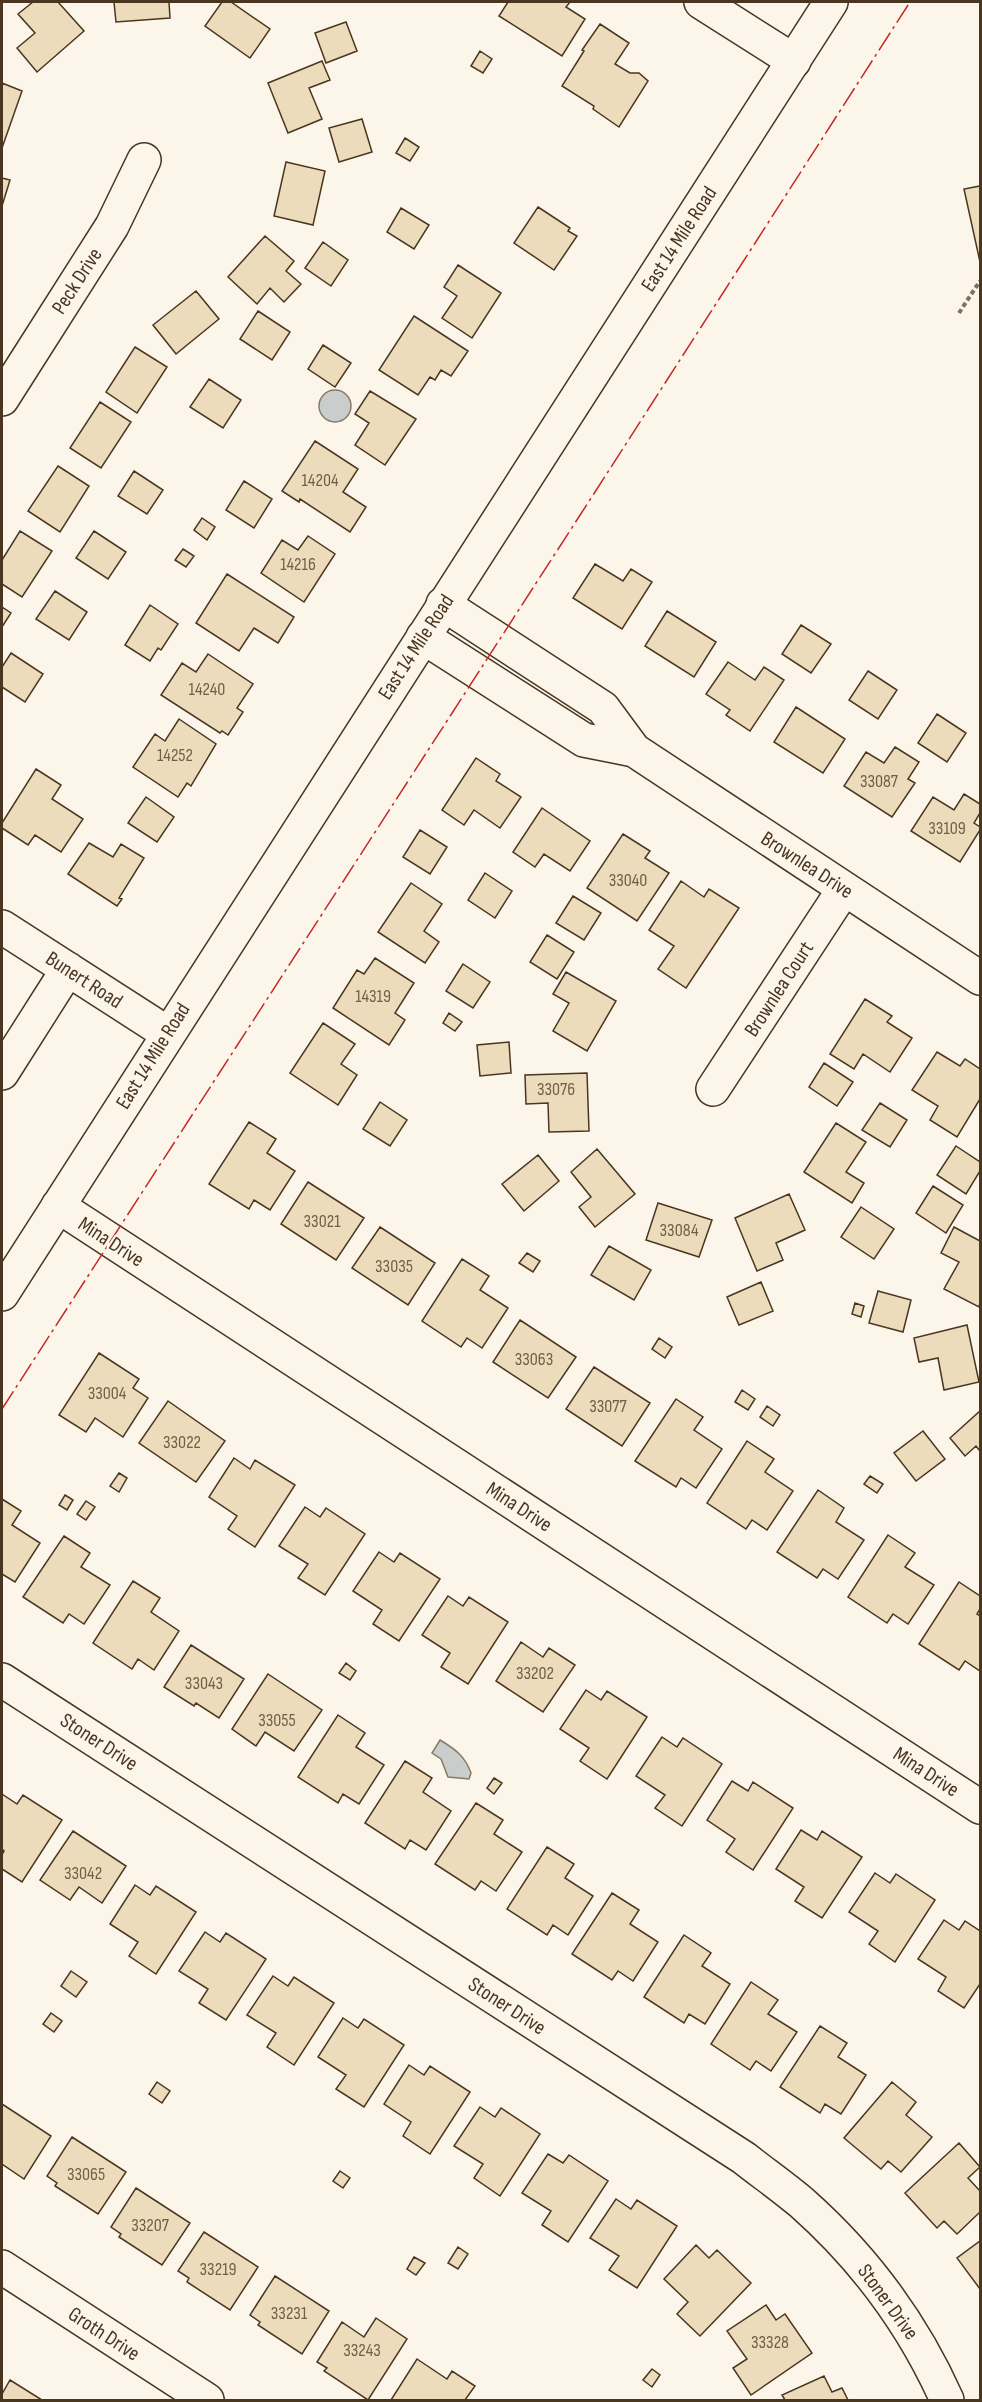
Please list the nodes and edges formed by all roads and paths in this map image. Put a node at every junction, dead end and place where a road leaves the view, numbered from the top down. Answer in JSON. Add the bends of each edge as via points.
{"nodes":[{"id":1,"x":701,"y":2,"type":"edge"},
{"id":2,"x":831,"y":2,"type":"edge"},
{"id":3,"x":794,"y":61,"type":"junction"},
{"id":4,"x":144,"y":159,"type":"dead end"},
{"id":5,"x":981,"y":281,"type":"edge"},
{"id":6,"x":959,"y":313,"type":"dead end"},
{"id":7,"x":2,"y":399,"type":"edge"},
{"id":8,"x":443,"y":604,"type":"junction"},
{"id":9,"x":423,"y":637,"type":"junction"},
{"id":10,"x":634,"y":750,"type":"junction"},
{"id":11,"x":844,"y":889,"type":"junction"},
{"id":12,"x":2,"y":927,"type":"edge"},
{"id":13,"x":68,"y":969,"type":"junction"},
{"id":14,"x":981,"y":978,"type":"edge"},
{"id":15,"x":167,"y":1033,"type":"junction"},
{"id":16,"x":2,"y":1073,"type":"edge"},
{"id":17,"x":713,"y":1089,"type":"dead end"},
{"id":18,"x":58,"y":1206,"type":"junction"},
{"id":19,"x":2,"y":1294,"type":"edge"},
{"id":20,"x":2,"y":1680,"type":"edge"},
{"id":21,"x":981,"y":1807,"type":"edge"},
{"id":22,"x":2,"y":2266,"type":"edge"},
{"id":23,"x":207,"y":2400,"type":"edge"},
{"id":24,"x":947,"y":2400,"type":"edge"}],
"edges":[{"from":1,"to":3,"type":"street"},
{"from":2,"to":3,"type":"street","name":"East 14 Mile Road"},
{"from":3,"to":8,"type":"street","name":"East 14 Mile Road"},
{"from":4,"to":7,"type":"street","name":"Peck Drive","via":[[112,226]]},
{"from":5,"to":6,"type":"path"},
{"from":8,"to":9,"type":"street","name":"East 14 Mile Road"},
{"from":8,"to":10,"type":"street","name":"Brownlea Drive","via":[[603,708]]},
{"from":9,"to":10,"type":"street","name":"Brownlea Drive","via":[[584,740]]},
{"from":9,"to":15,"type":"street","name":"East 14 Mile Road"},
{"from":10,"to":11,"type":"street","name":"Brownlea Drive"},
{"from":11,"to":14,"type":"street","name":"Brownlea Drive"},
{"from":11,"to":17,"type":"street","name":"Brownlea Court"},
{"from":12,"to":13,"type":"street","name":"Bunert Road"},
{"from":13,"to":15,"type":"street","name":"Bunert Road"},
{"from":13,"to":16,"type":"street"},
{"from":15,"to":18,"type":"street","name":"East 14 Mile Road"},
{"from":18,"to":19,"type":"street","name":"East 14 Mile Road"},
{"from":18,"to":21,"type":"street","name":"Mina Drive"},
{"from":20,"to":24,"type":"street","name":"Stoner Drive","via":[[744,2158],[801,2202],[868,2271],[914,2336]]},
{"from":22,"to":23,"type":"street","name":"Groth Drive"}]}
